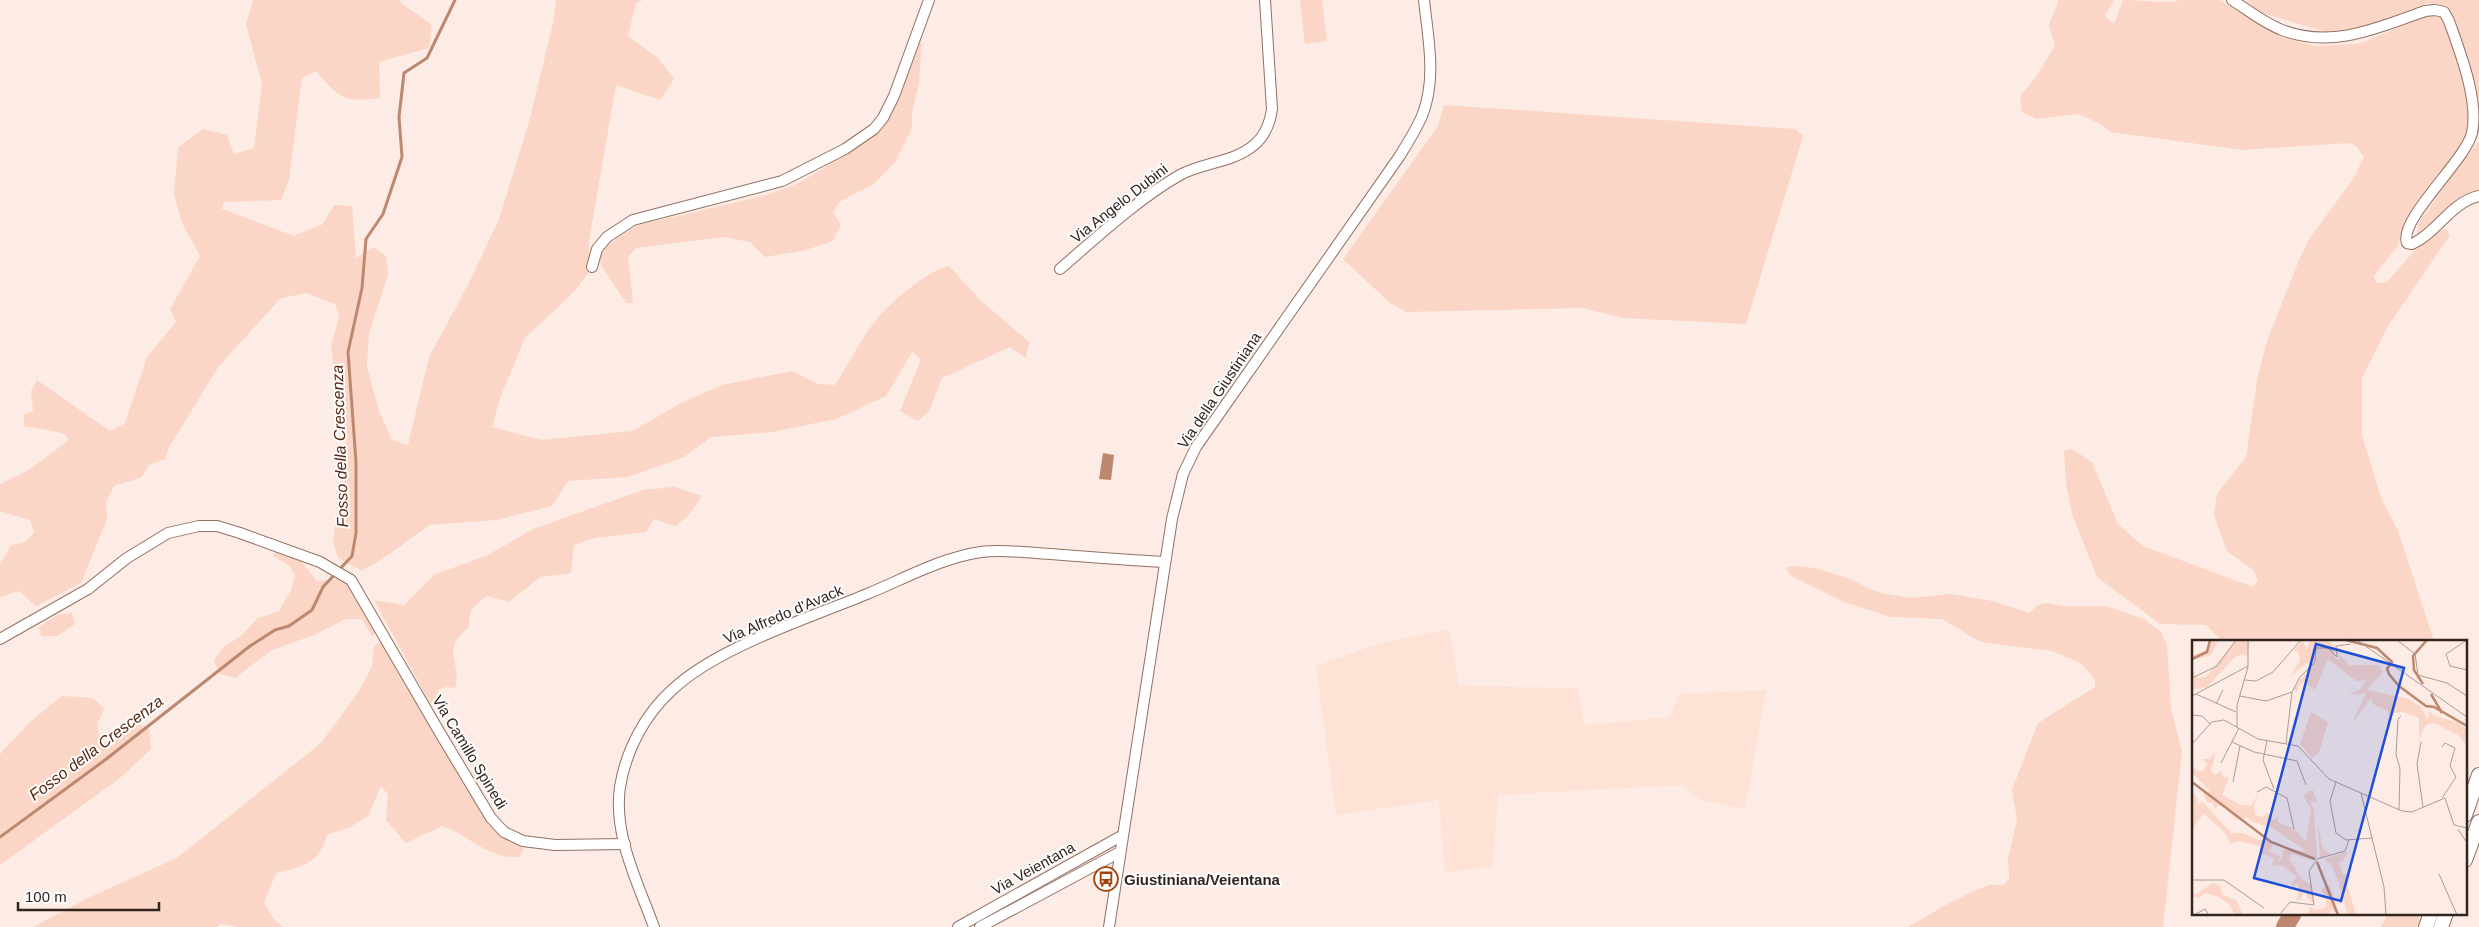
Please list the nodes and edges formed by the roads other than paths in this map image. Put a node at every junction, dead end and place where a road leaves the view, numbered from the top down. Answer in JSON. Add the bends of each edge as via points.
{"nodes":[{"id":1,"x":928,"y":0,"type":"edge"},
{"id":2,"x":1265,"y":0,"type":"edge"},
{"id":3,"x":1424,"y":0,"type":"edge"},
{"id":4,"x":2232,"y":0,"type":"edge"},
{"id":5,"x":2479,"y":196,"type":"edge"},
{"id":6,"x":592,"y":267,"type":"dead end"},
{"id":7,"x":1060,"y":269,"type":"dead end"},
{"id":8,"x":1165,"y":562,"type":"junction"},
{"id":9,"x":0,"y":639,"type":"edge"},
{"id":10,"x":2479,"y":775,"type":"edge"},
{"id":11,"x":2466,"y":812,"type":"edge"},
{"id":12,"x":2479,"y":822,"type":"edge"},
{"id":13,"x":1123,"y":835,"type":"junction"},
{"id":14,"x":624,"y":844,"type":"junction"},
{"id":15,"x":1120,"y":852,"type":"junction"},
{"id":16,"x":2466,"y":857,"type":"edge"},
{"id":17,"x":2431,"y":914,"type":"edge"},
{"id":18,"x":2446,"y":914,"type":"edge"},
{"id":19,"x":654,"y":927,"type":"edge"},
{"id":20,"x":958,"y":927,"type":"edge"},
{"id":21,"x":980,"y":927,"type":"edge"},
{"id":22,"x":1109,"y":927,"type":"edge"},
{"id":23,"x":2426,"y":927,"type":"edge"},
{"id":24,"x":2441,"y":927,"type":"edge"}],
"edges":[{"from":1,"to":6,"type":"street","via":[[894,96],[884,118],[874,129],[845,149],[782,181],[633,220],[607,237],[596,249]]},
{"from":2,"to":7,"type":"street","name":"Via Angelo Dubini","via":[[1272,109],[1259,141],[1234,156],[1178,176]]},
{"from":3,"to":8,"type":"street","name":"Via della Giustiniana","via":[[1430,80],[1419,123],[1399,157],[1191,456],[1176,496]]},
{"from":4,"to":5,"type":"street","via":[[2276,28],[2306,36],[2348,37],[2428,10],[2445,13],[2471,91],[2474,111],[2472,133],[2466,148],[2417,214],[2407,232],[2407,243],[2422,239],[2463,202]]},
{"from":8,"to":13,"type":"street","name":"Via della Giustiniana"},
{"from":8,"to":14,"type":"street","name":"Via Alfredo d'Avack","via":[[1017,552],[971,554],[936,564],[724,655],[675,687],[656,707],[636,738],[620,789],[619,815]]},
{"from":9,"to":14,"type":"street","name":"Via Camillo Spinedi","via":[[88,589],[150,542],[181,530],[217,526],[320,562],[351,580],[501,830],[516,839],[547,844]]},
{"from":10,"to":11,"type":"highway"},
{"from":12,"to":16,"type":"highway"},
{"from":13,"to":15,"type":"street","name":"Via della Giustiniana"},
{"from":13,"to":20,"type":"street","name":"Via Veientana"},
{"from":14,"to":19,"type":"street","name":"Via Alfredo d'Avack"},
{"from":15,"to":21,"type":"street","name":"Via Veientana"},
{"from":15,"to":22,"type":"street","name":"Via della Giustiniana"},
{"from":17,"to":23,"type":"highway"},
{"from":18,"to":24,"type":"highway"}]}
